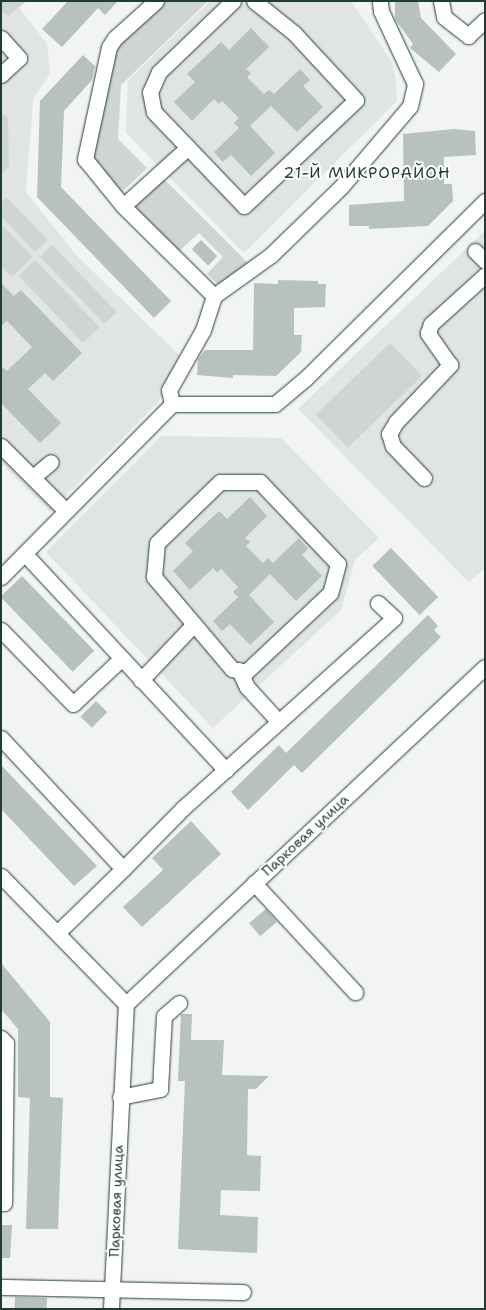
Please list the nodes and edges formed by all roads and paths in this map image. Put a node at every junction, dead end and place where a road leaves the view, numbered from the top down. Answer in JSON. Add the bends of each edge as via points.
{"nodes":[{"id":1,"x":156,"y":1,"type":"edge"},
{"id":2,"x":233,"y":1,"type":"edge"},
{"id":3,"x":254,"y":1,"type":"edge"},
{"id":4,"x":441,"y":1,"type":"edge"},
{"id":5,"x":377,"y":4,"type":"edge"},
{"id":6,"x":485,"y":20,"type":"edge"},
{"id":7,"x":1,"y":38,"type":"edge"},
{"id":8,"x":1,"y":75,"type":"edge"},
{"id":9,"x":186,"y":149,"type":"junction"},
{"id":10,"x":485,"y":201,"type":"edge"},
{"id":11,"x":123,"y":206,"type":"junction"},
{"id":12,"x":485,"y":275,"type":"edge"},
{"id":13,"x":214,"y":296,"type":"junction"},
{"id":14,"x":172,"y":404,"type":"junction"},
{"id":15,"x":1,"y":446,"type":"edge"},
{"id":16,"x":51,"y":462,"type":"dead end"},
{"id":17,"x":33,"y":477,"type":"junction"},
{"id":18,"x":424,"y":478,"type":"dead end"},
{"id":19,"x":65,"y":510,"type":"junction"},
{"id":20,"x":25,"y":554,"type":"junction"},
{"id":21,"x":1,"y":577,"type":"edge"},
{"id":22,"x":378,"y":603,"type":"dead end"},
{"id":23,"x":194,"y":624,"type":"junction"},
{"id":24,"x":1,"y":630,"type":"edge"},
{"id":25,"x":120,"y":659,"type":"junction"},
{"id":26,"x":485,"y":667,"type":"edge"},
{"id":27,"x":238,"y":670,"type":"junction"},
{"id":28,"x":141,"y":680,"type":"junction"},
{"id":29,"x":279,"y":722,"type":"junction"},
{"id":30,"x":1,"y":738,"type":"edge"},
{"id":31,"x":226,"y":770,"type":"junction"},
{"id":32,"x":123,"y":869,"type":"junction"},
{"id":33,"x":1,"y":876,"type":"edge"},
{"id":34,"x":254,"y":884,"type":"junction"},
{"id":35,"x":57,"y":933,"type":"junction"},
{"id":36,"x":355,"y":992,"type":"dead end"},
{"id":37,"x":179,"y":1003,"type":"dead end"},
{"id":38,"x":126,"y":1004,"type":"junction"},
{"id":39,"x":1,"y":1038,"type":"edge"},
{"id":40,"x":120,"y":1097,"type":"junction"},
{"id":41,"x":1,"y":1203,"type":"edge"},
{"id":42,"x":1,"y":1288,"type":"edge"},
{"id":43,"x":112,"y":1290,"type":"junction"},
{"id":44,"x":243,"y":1292,"type":"dead end"},
{"id":45,"x":111,"y":1309,"type":"edge"}],
"edges":[{"from":1,"to":11,"type":"street","via":[[109,47],[84,159]]},
{"from":2,"to":9,"type":"street","via":[[159,72],[150,92],[154,112]]},
{"from":3,"to":9,"type":"street","via":[[294,33],[356,100],[244,206]]},
{"from":4,"to":6,"type":"street","via":[[444,17],[468,36]]},
{"from":5,"to":13,"type":"street","via":[[415,84],[410,106],[341,187],[271,255]]},
{"from":7,"to":8,"type":"street","via":[[19,58]]},
{"from":9,"to":11,"type":"street"},
{"from":10,"to":14,"type":"street","via":[[306,378],[275,404]]},
{"from":11,"to":13,"type":"street"},
{"from":12,"to":18,"type":"street","via":[[431,324],[428,333],[450,365],[396,422],[389,434],[393,446]]},
{"from":13,"to":14,"type":"street","via":[[203,330],[169,390]]},
{"from":14,"to":19,"type":"street"},
{"from":15,"to":17,"type":"street"},
{"from":16,"to":17,"type":"street"},
{"from":17,"to":19,"type":"street"},
{"from":19,"to":20,"type":"street"},
{"from":20,"to":21,"type":"street"},
{"from":20,"to":25,"type":"street"},
{"from":22,"to":29,"type":"street","via":[[394,618]]},
{"from":23,"to":27,"type":"street","via":[[232,669]]},
{"from":23,"to":27,"type":"street","via":[[154,577],[157,543],[220,482],[260,482],[338,564],[330,594],[246,672]]},
{"from":23,"to":28,"type":"street"},
{"from":24,"to":25,"type":"street","via":[[73,704]]},
{"from":25,"to":28,"type":"street"},
{"from":26,"to":34,"type":"street","name":"Парковая улица"},
{"from":27,"to":29,"type":"street","via":[[247,687]]},
{"from":28,"to":31,"type":"street"},
{"from":29,"to":31,"type":"street"},
{"from":30,"to":32,"type":"street"},
{"from":31,"to":32,"type":"street"},
{"from":32,"to":35,"type":"street"},
{"from":33,"to":35,"type":"street"},
{"from":34,"to":36,"type":"street"},
{"from":34,"to":38,"type":"street","name":"Парковая улица"},
{"from":35,"to":38,"type":"street"},
{"from":37,"to":40,"type":"street","via":[[164,1016],[160,1090]]},
{"from":38,"to":40,"type":"street","name":"Парковая улица"},
{"from":39,"to":41,"type":"street","via":[[6,1043],[4,1203]]},
{"from":40,"to":43,"type":"street","name":"Парковая улица"},
{"from":42,"to":43,"type":"street"},
{"from":43,"to":44,"type":"street"},
{"from":43,"to":45,"type":"street","name":"Парковая улица"}]}
